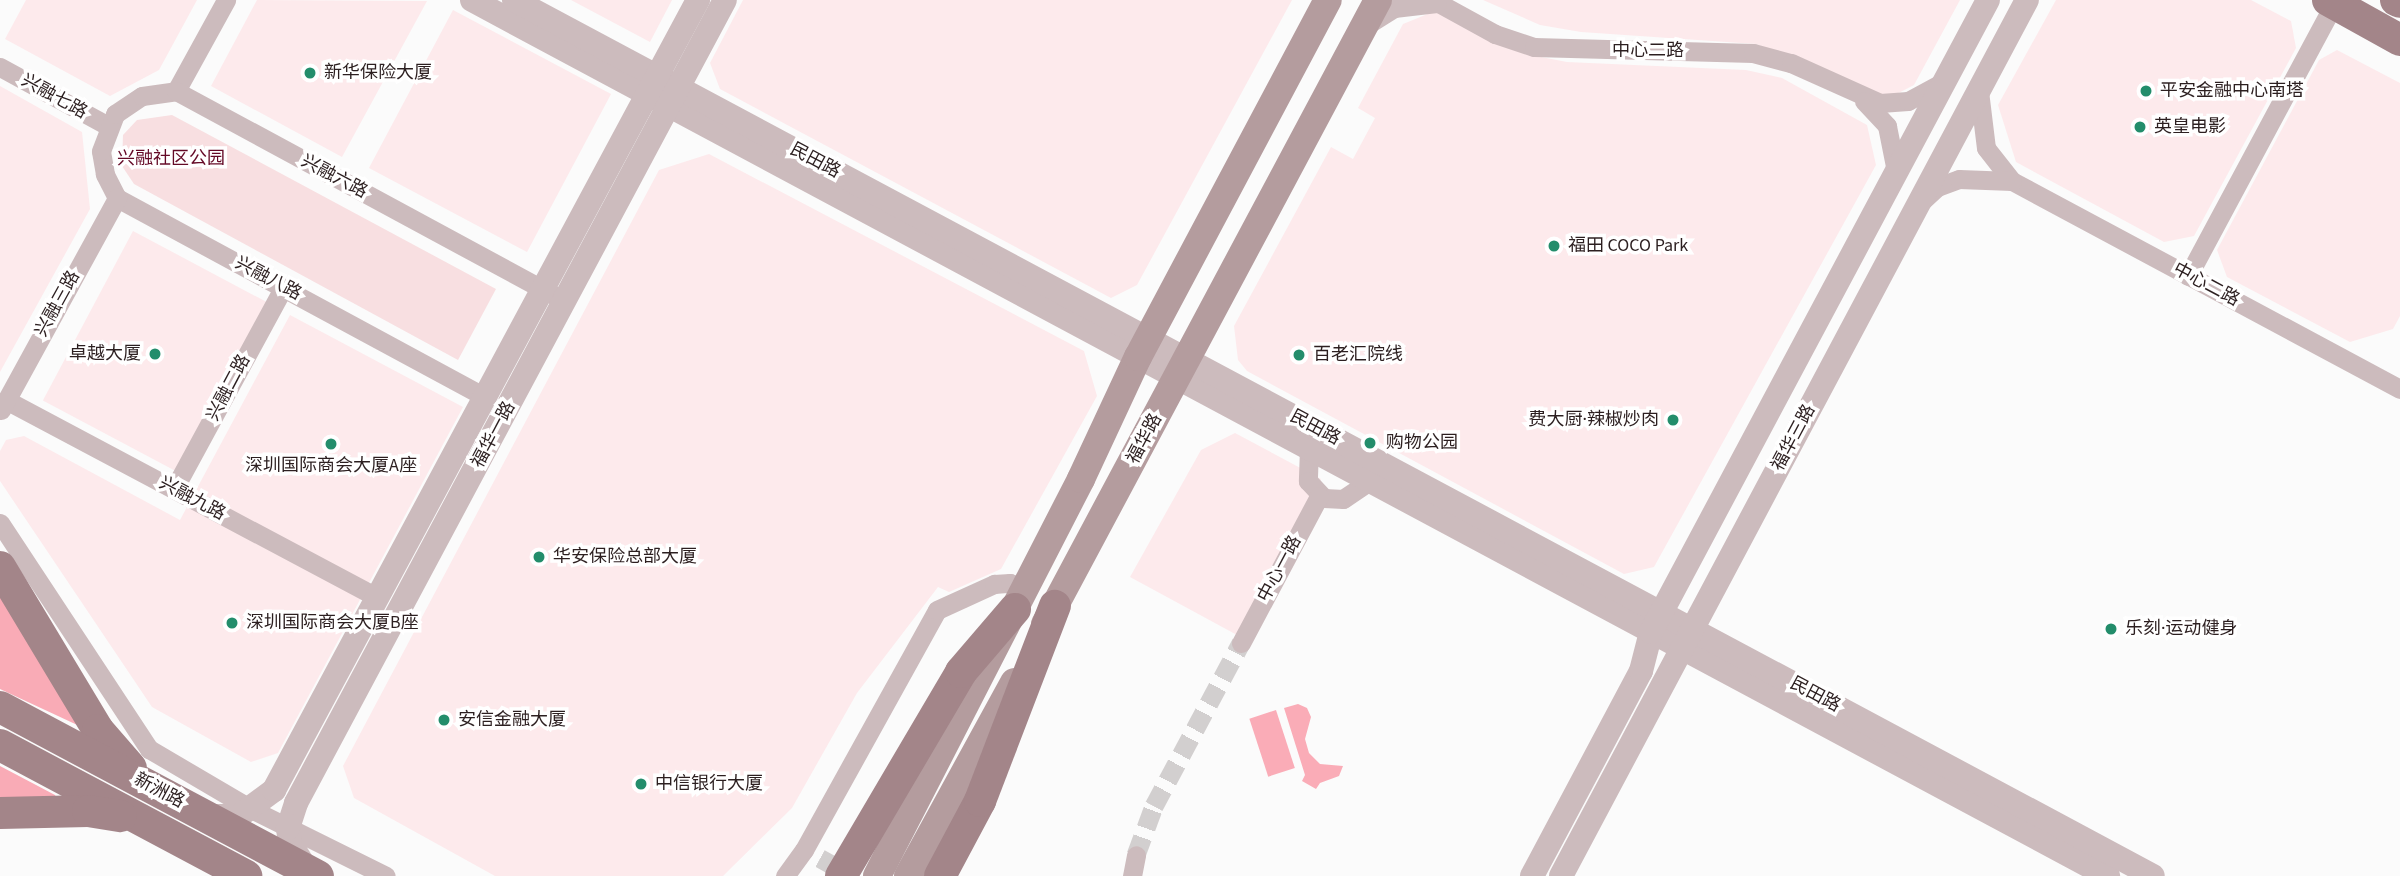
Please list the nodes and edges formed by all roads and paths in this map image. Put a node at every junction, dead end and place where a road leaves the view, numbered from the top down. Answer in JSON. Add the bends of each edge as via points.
{"nodes":[{"id":1,"x":226,"y":0,"type":"edge"},
{"id":2,"x":472,"y":0,"type":"edge"},
{"id":3,"x":514,"y":0,"type":"edge"},
{"id":4,"x":698,"y":0,"type":"edge"},
{"id":5,"x":725,"y":0,"type":"edge"},
{"id":6,"x":1328,"y":0,"type":"edge"},
{"id":7,"x":1378,"y":0,"type":"edge"},
{"id":8,"x":1988,"y":0,"type":"edge"},
{"id":9,"x":2027,"y":0,"type":"edge"},
{"id":10,"x":1435,"y":2,"type":"edge"},
{"id":11,"x":2331,"y":2,"type":"edge"},
{"id":12,"x":1363,"y":29,"type":"junction"},
{"id":13,"x":2400,"y":40,"type":"edge"},
{"id":14,"x":0,"y":67,"type":"edge"},
{"id":15,"x":1945,"y":81,"type":"junction"},
{"id":16,"x":177,"y":91,"type":"junction"},
{"id":17,"x":663,"y":91,"type":"junction"},
{"id":18,"x":1979,"y":91,"type":"junction"},
{"id":19,"x":1860,"y":98,"type":"junction"},
{"id":20,"x":108,"y":126,"type":"junction"},
{"id":21,"x":1896,"y":171,"type":"junction"},
{"id":22,"x":2012,"y":181,"type":"junction"},
{"id":23,"x":117,"y":198,"type":"junction"},
{"id":24,"x":1918,"y":206,"type":"junction"},
{"id":25,"x":2188,"y":276,"type":"junction"},
{"id":26,"x":283,"y":288,"type":"junction"},
{"id":27,"x":542,"y":290,"type":"junction"},
{"id":28,"x":564,"y":302,"type":"junction"},
{"id":29,"x":1143,"y":348,"type":"junction"},
{"id":30,"x":1182,"y":369,"type":"junction"},
{"id":31,"x":2400,"y":389,"type":"edge"},
{"id":32,"x":485,"y":397,"type":"junction"},
{"id":33,"x":3,"y":405,"type":"edge"},
{"id":34,"x":1309,"y":448,"type":"junction"},
{"id":35,"x":1370,"y":481,"type":"junction"},
{"id":36,"x":174,"y":489,"type":"junction"},
{"id":37,"x":1319,"y":496,"type":"junction"},
{"id":38,"x":0,"y":523,"type":"edge"},
{"id":39,"x":0,"y":567,"type":"edge"},
{"id":40,"x":377,"y":597,"type":"junction"},
{"id":41,"x":1020,"y":599,"type":"junction"},
{"id":42,"x":1055,"y":606,"type":"junction"},
{"id":43,"x":1656,"y":622,"type":"junction"},
{"id":44,"x":1687,"y":639,"type":"junction"},
{"id":45,"x":1241,"y":643,"type":"tunnel mouth"},
{"id":46,"x":0,"y":707,"type":"edge"},
{"id":47,"x":0,"y":745,"type":"edge"},
{"id":48,"x":159,"y":791,"type":"junction"},
{"id":49,"x":253,"y":810,"type":"junction"},
{"id":50,"x":14,"y":813,"type":"edge"},
{"id":51,"x":204,"y":815,"type":"junction"},
{"id":52,"x":143,"y":821,"type":"junction"},
{"id":53,"x":288,"y":828,"type":"junction"},
{"id":54,"x":1136,"y":855,"type":"tunnel mouth"},
{"id":55,"x":822,"y":862,"type":"edge"},
{"id":56,"x":313,"y":873,"type":"edge"},
{"id":57,"x":2138,"y":874,"type":"edge"},
{"id":58,"x":246,"y":876,"type":"edge"},
{"id":59,"x":386,"y":876,"type":"edge"},
{"id":60,"x":785,"y":876,"type":"edge"},
{"id":61,"x":877,"y":876,"type":"edge"},
{"id":62,"x":908,"y":876,"type":"edge"},
{"id":63,"x":940,"y":876,"type":"edge"},
{"id":64,"x":1132,"y":876,"type":"edge"},
{"id":65,"x":1532,"y":876,"type":"edge"},
{"id":66,"x":1561,"y":876,"type":"edge"},
{"id":67,"x":2108,"y":876,"type":"edge"}],
"edges":[{"from":1,"to":16,"type":"street"},
{"from":2,"to":17,"type":"street","name":"民田路"},
{"from":3,"to":17,"type":"street","name":"民田路"},
{"from":4,"to":17,"type":"street","name":"福华一路"},
{"from":5,"to":17,"type":"street","name":"福华一路"},
{"from":6,"to":29,"type":"main road"},
{"from":7,"to":12,"type":"main road","name":"福华路"},
{"from":8,"to":15,"type":"street","name":"福华三路"},
{"from":9,"to":18,"type":"street","name":"福华三路"},
{"from":10,"to":12,"type":"street","name":"中心二路","via":[[1394,8]]},
{"from":10,"to":19,"type":"street","name":"中心二路","via":[[1502,37],[1534,47],[1753,53],[1797,66]]},
{"from":11,"to":13,"type":"main road"},
{"from":11,"to":25,"type":"street"},
{"from":12,"to":30,"type":"main road","name":"福华路"},
{"from":14,"to":20,"type":"street","name":"兴融七路"},
{"from":15,"to":19,"type":"street","name":"中心二路","via":[[1898,103]]},
{"from":15,"to":21,"type":"street","name":"福华三路"},
{"from":16,"to":20,"type":"street","via":[[132,100]]},
{"from":16,"to":27,"type":"street","name":"兴融六路"},
{"from":17,"to":27,"type":"street","name":"福华一路"},
{"from":17,"to":28,"type":"street","name":"福华一路"},
{"from":17,"to":29,"type":"street","name":"民田路"},
{"from":18,"to":22,"type":"street","name":"中心二路","via":[[1986,148]]},
{"from":18,"to":24,"type":"street","name":"福华三路"},
{"from":19,"to":21,"type":"street","name":"中心二路","via":[[1887,126]]},
{"from":20,"to":23,"type":"street","via":[[103,163]]},
{"from":21,"to":43,"type":"street","name":"福华三路"},
{"from":22,"to":24,"type":"street","name":"中心二路","via":[[1959,179],[1937,187]]},
{"from":22,"to":25,"type":"street","name":"中心二路"},
{"from":23,"to":26,"type":"street","name":"兴融八路"},
{"from":23,"to":33,"type":"street","name":"兴融三路"},
{"from":24,"to":44,"type":"street","name":"福华三路"},
{"from":25,"to":31,"type":"street","name":"中心二路"},
{"from":26,"to":32,"type":"street","name":"兴融八路"},
{"from":26,"to":36,"type":"street","name":"兴融二路"},
{"from":27,"to":28,"type":"street","name":"兴融六路"},
{"from":27,"to":32,"type":"street","name":"福华一路"},
{"from":28,"to":53,"type":"street","name":"福华一路","via":[[296,803]]},
{"from":29,"to":30,"type":"street","name":"民田路"},
{"from":29,"to":41,"type":"main road"},
{"from":30,"to":34,"type":"street","name":"民田路"},
{"from":30,"to":42,"type":"main road","name":"福华路"},
{"from":30,"to":43,"type":"street","name":"民田路"},
{"from":32,"to":40,"type":"street","name":"福华一路"},
{"from":33,"to":36,"type":"street","name":"兴融九路"},
{"from":34,"to":35,"type":"street","name":"民田路"},
{"from":34,"to":37,"type":"street","via":[[1306,476]]},
{"from":35,"to":37,"type":"street","via":[[1343,499]]},
{"from":35,"to":43,"type":"street","name":"民田路"},
{"from":36,"to":40,"type":"street","name":"兴融九路"},
{"from":37,"to":45,"type":"street","name":"中心一路"},
{"from":38,"to":49,"type":"street","via":[[149,749]]},
{"from":39,"to":48,"type":"main road","via":[[116,754]]},
{"from":40,"to":49,"type":"street","name":"福华一路","via":[[274,790]]},
{"from":41,"to":55,"type":"main road"},
{"from":41,"to":55,"type":"street","via":[[1010,583],[994,584],[940,607]]},
{"from":41,"to":61,"type":"main road"},
{"from":42,"to":62,"type":"main road","name":"福华路"},
{"from":42,"to":63,"type":"main road","via":[[980,801]]},
{"from":43,"to":44,"type":"street","name":"民田路"},
{"from":43,"to":65,"type":"street","name":"福华三路","via":[[1642,671]]},
{"from":44,"to":57,"type":"street","name":"民田路"},
{"from":44,"to":66,"type":"street","name":"福华三路"},
{"from":44,"to":67,"type":"street","name":"民田路"},
{"from":46,"to":48,"type":"main road","name":"新洲路"},
{"from":47,"to":52,"type":"main road","name":"新洲路"},
{"from":48,"to":51,"type":"main road","name":"新洲路"},
{"from":49,"to":51,"type":"street","via":[[239,816]]},
{"from":49,"to":53,"type":"street"},
{"from":50,"to":52,"type":"main road","via":[[88,811]]},
{"from":51,"to":56,"type":"main road","name":"新洲路"},
{"from":52,"to":58,"type":"main road","name":"新洲路"},
{"from":53,"to":56,"type":"street","via":[[294,853]]},
{"from":53,"to":59,"type":"street"},
{"from":54,"to":64,"type":"street"},
{"from":55,"to":60,"type":"street"}]}
